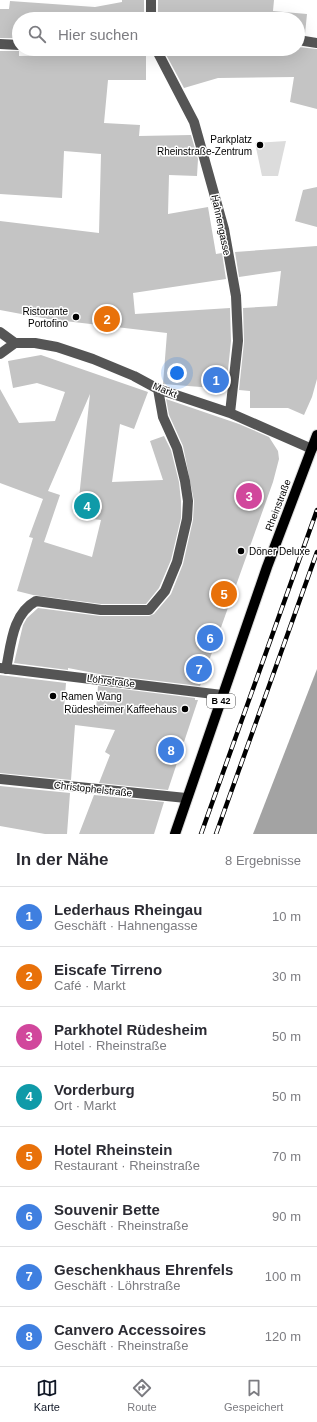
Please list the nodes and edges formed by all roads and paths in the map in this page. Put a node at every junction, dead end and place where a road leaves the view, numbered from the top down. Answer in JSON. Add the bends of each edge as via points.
{"nodes":[{"id":1,"x":151,"y":0,"type":"edge"},
{"id":2,"x":151,"y":12,"type":"edge"},
{"id":3,"x":305,"y":41,"type":"edge"},
{"id":4,"x":317,"y":43,"type":"edge"},
{"id":5,"x":0,"y":44,"type":"edge"},
{"id":6,"x":12,"y":45,"type":"edge"},
{"id":7,"x":160,"y":56,"type":"edge"},
{"id":8,"x":0,"y":332,"type":"edge"},
{"id":9,"x":16,"y":343,"type":"junction"},
{"id":10,"x":0,"y":354,"type":"edge"},
{"id":11,"x":158,"y":389,"type":"junction"},
{"id":12,"x":230,"y":413,"type":"junction"},
{"id":13,"x":317,"y":435,"type":"edge"},
{"id":14,"x":312,"y":449,"type":"junction"},
{"id":15,"x":3,"y":668,"type":"edge"},
{"id":16,"x":222,"y":695,"type":"junction"},
{"id":17,"x":0,"y":779,"type":"edge"},
{"id":18,"x":186,"y":798,"type":"junction"},
{"id":19,"x":175,"y":834,"type":"edge"}],
"edges":[{"from":1,"to":2,"type":"street"},
{"from":3,"to":4,"type":"street"},
{"from":5,"to":6,"type":"street"},
{"from":7,"to":12,"type":"street","name":"Hahnengasse","via":[[194,122],[224,229],[236,296],[238,341]]},
{"from":8,"to":9,"type":"street"},
{"from":9,"to":10,"type":"street"},
{"from":9,"to":11,"type":"street","name":"Markt","via":[[57,347],[134,376]]},
{"from":11,"to":12,"type":"street","name":"Markt"},
{"from":11,"to":15,"type":"street","via":[[163,417],[177,448],[188,501],[187,519],[177,562],[165,591],[149,610],[101,610],[36,601],[27,606],[16,624]]},
{"from":12,"to":14,"type":"street","name":"Markt"},
{"from":13,"to":14,"type":"main road","name":"Rheinstraße","number":"B 42"},
{"from":14,"to":16,"type":"main road","name":"Rheinstraße","number":"B 42"},
{"from":15,"to":16,"type":"street","name":"Löhrstraße"},
{"from":16,"to":18,"type":"main road","name":"Rheinstraße","number":"B 42"},
{"from":17,"to":18,"type":"street","name":"Christophelstraße"},
{"from":18,"to":19,"type":"main road","name":"Rheinstraße","number":"B 42"}]}
